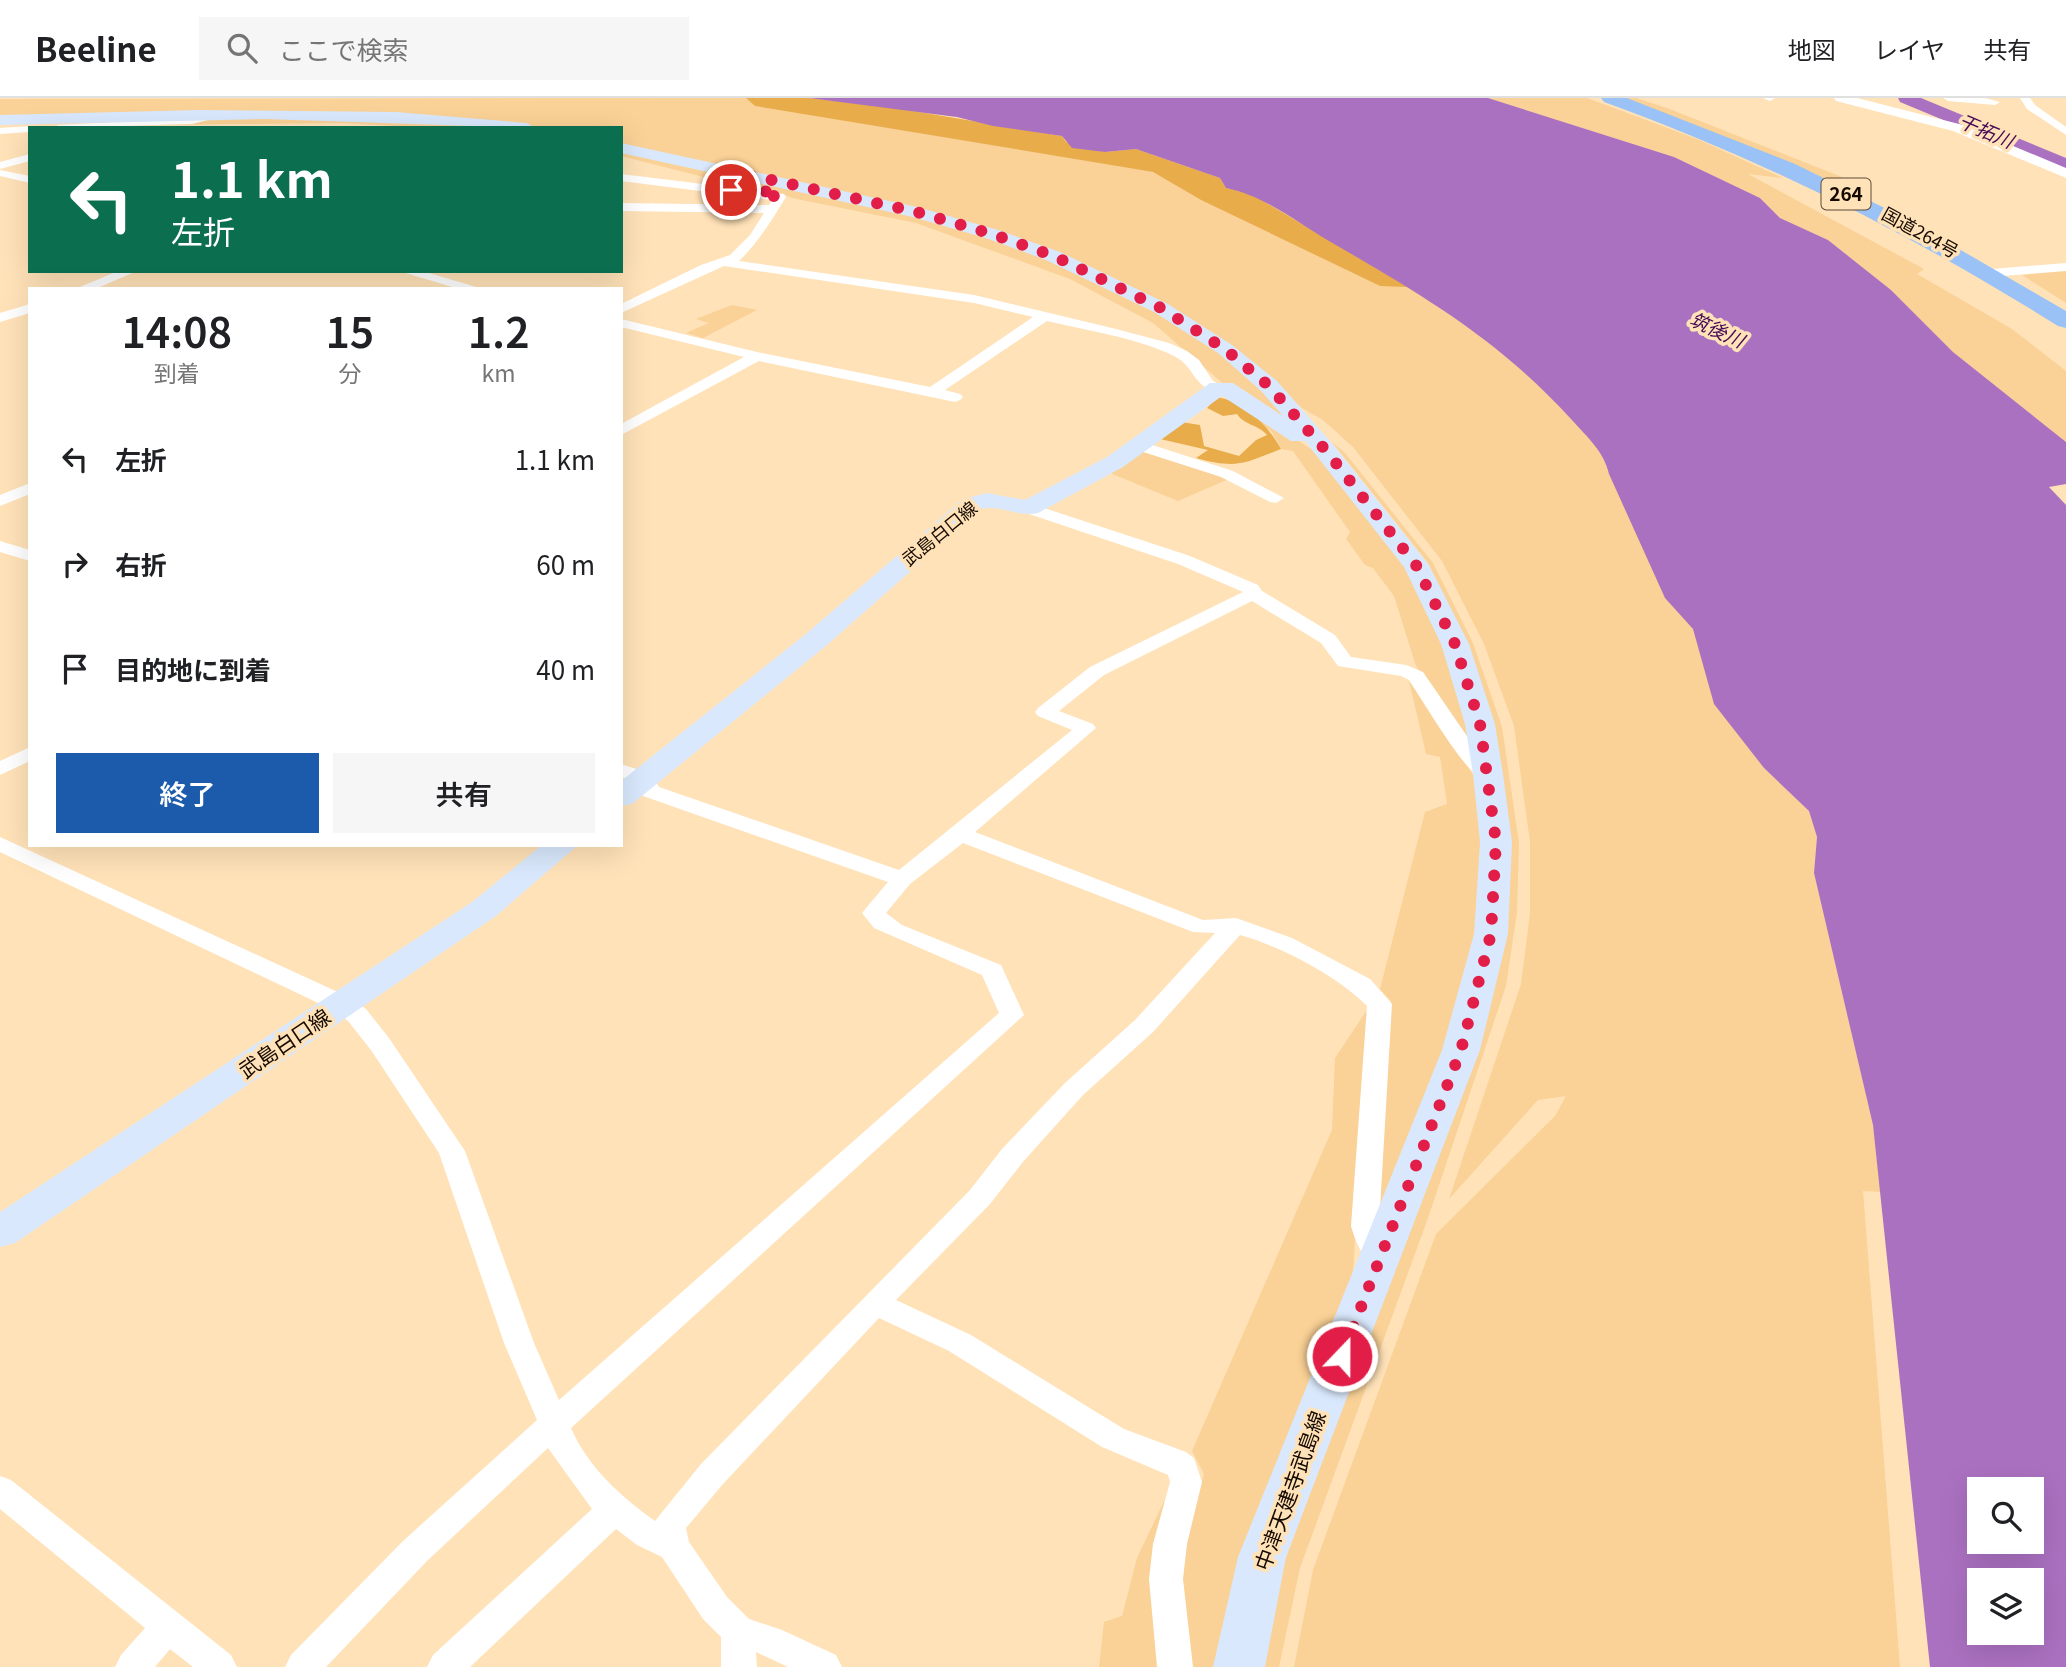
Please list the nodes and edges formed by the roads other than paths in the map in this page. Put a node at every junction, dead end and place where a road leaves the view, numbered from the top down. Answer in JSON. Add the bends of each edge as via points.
{"nodes":[{"id":1,"x":1611,"y":98,"type":"edge"},
{"id":2,"x":1841,"y":98,"type":"edge"},
{"id":3,"x":1948,"y":98,"type":"edge"},
{"id":4,"x":2026,"y":101,"type":"edge"},
{"id":5,"x":1995,"y":102,"type":"dead end"},
{"id":6,"x":216,"y":115,"type":"junction"},
{"id":7,"x":0,"y":121,"type":"edge"},
{"id":8,"x":114,"y":126,"type":"edge"},
{"id":9,"x":499,"y":126,"type":"edge"},
{"id":10,"x":28,"y":129,"type":"edge"},
{"id":11,"x":0,"y":131,"type":"edge"},
{"id":12,"x":2066,"y":132,"type":"edge"},
{"id":13,"x":623,"y":148,"type":"edge"},
{"id":14,"x":28,"y":158,"type":"edge"},
{"id":15,"x":0,"y":166,"type":"edge"},
{"id":16,"x":0,"y":173,"type":"edge"},
{"id":17,"x":740,"y":173,"type":"junction"},
{"id":18,"x":2066,"y":173,"type":"edge"},
{"id":19,"x":623,"y":177,"type":"edge"},
{"id":20,"x":28,"y":180,"type":"edge"},
{"id":21,"x":778,"y":203,"type":"junction"},
{"id":22,"x":623,"y":207,"type":"edge"},
{"id":23,"x":726,"y":263,"type":"junction"},
{"id":24,"x":2066,"y":267,"type":"edge"},
{"id":25,"x":1991,"y":272,"type":"junction"},
{"id":26,"x":126,"y":273,"type":"edge"},
{"id":27,"x":414,"y":273,"type":"edge"},
{"id":28,"x":474,"y":273,"type":"edge"},
{"id":29,"x":456,"y":283,"type":"junction"},
{"id":30,"x":87,"y":287,"type":"edge"},
{"id":31,"x":469,"y":287,"type":"edge"},
{"id":32,"x":28,"y":308,"type":"edge"},
{"id":33,"x":623,"y":308,"type":"edge"},
{"id":34,"x":1043,"y":317,"type":"junction"},
{"id":35,"x":0,"y":318,"type":"edge"},
{"id":36,"x":2066,"y":321,"type":"edge"},
{"id":37,"x":623,"y":323,"type":"edge"},
{"id":38,"x":757,"y":356,"type":"junction"},
{"id":39,"x":1218,"y":388,"type":"junction"},
{"id":40,"x":933,"y":392,"type":"junction"},
{"id":41,"x":955,"y":397,"type":"dead end"},
{"id":42,"x":623,"y":429,"type":"edge"},
{"id":43,"x":1140,"y":446,"type":"junction"},
{"id":44,"x":1328,"y":453,"type":"junction"},
{"id":45,"x":28,"y":489,"type":"edge"},
{"id":46,"x":1276,"y":498,"type":"dead end"},
{"id":47,"x":0,"y":501,"type":"edge"},
{"id":48,"x":1029,"y":508,"type":"junction"},
{"id":49,"x":0,"y":546,"type":"edge"},
{"id":50,"x":28,"y":555,"type":"edge"},
{"id":51,"x":1253,"y":594,"type":"junction"},
{"id":52,"x":28,"y":754,"type":"edge"},
{"id":53,"x":0,"y":769,"type":"edge"},
{"id":54,"x":632,"y":774,"type":"edge"},
{"id":55,"x":1488,"y":774,"type":"junction"},
{"id":56,"x":623,"y":793,"type":"edge"},
{"id":57,"x":960,"y":834,"type":"junction"},
{"id":58,"x":0,"y":844,"type":"edge"},
{"id":59,"x":560,"y":847,"type":"edge"},
{"id":60,"x":902,"y":878,"type":"junction"},
{"id":61,"x":1236,"y":925,"type":"junction"},
{"id":62,"x":344,"y":1005,"type":"junction"},
{"id":63,"x":0,"y":1232,"type":"edge"},
{"id":64,"x":1382,"y":1255,"type":"junction"},
{"id":65,"x":875,"y":1303,"type":"junction"},
{"id":66,"x":553,"y":1427,"type":"junction"},
{"id":67,"x":0,"y":1490,"type":"edge"},
{"id":68,"x":614,"y":1510,"type":"junction"},
{"id":69,"x":674,"y":1548,"type":"junction"},
{"id":70,"x":168,"y":1626,"type":"junction"},
{"id":71,"x":738,"y":1631,"type":"junction"},
{"id":72,"x":133,"y":1667,"type":"edge"},
{"id":73,"x":219,"y":1667,"type":"edge"},
{"id":74,"x":303,"y":1667,"type":"edge"},
{"id":75,"x":445,"y":1667,"type":"edge"},
{"id":76,"x":739,"y":1667,"type":"edge"},
{"id":77,"x":824,"y":1667,"type":"edge"},
{"id":78,"x":1175,"y":1667,"type":"edge"},
{"id":79,"x":1239,"y":1667,"type":"edge"}],
"edges":[{"from":1,"to":25,"type":"highway","name":"国道264号","number":"264","via":[[1779,163]]},
{"from":2,"to":18,"type":"street","via":[[1958,128]]},
{"from":3,"to":5,"type":"street"},
{"from":4,"to":12,"type":"street"},
{"from":6,"to":7,"type":"main road"},
{"from":6,"to":8,"type":"street"},
{"from":6,"to":9,"type":"main road","via":[[375,117]]},
{"from":10,"to":11,"type":"street"},
{"from":13,"to":17,"type":"main road","name":"中津天建寺武島線"},
{"from":14,"to":15,"type":"street"},
{"from":16,"to":20,"type":"street"},
{"from":17,"to":21,"type":"street"},
{"from":17,"to":44,"type":"main road","name":"中津天建寺武島線","via":[[929,216],[1029,247],[1098,276],[1161,308],[1225,349],[1269,386]]},
{"from":19,"to":21,"type":"street","via":[[688,184]]},
{"from":21,"to":22,"type":"street","via":[[692,210]]},
{"from":21,"to":23,"type":"street","via":[[755,237]]},
{"from":23,"to":33,"type":"street"},
{"from":23,"to":34,"type":"street","via":[[974,299]]},
{"from":24,"to":25,"type":"street"},
{"from":25,"to":36,"type":"highway","name":"国道264号","number":"264"},
{"from":26,"to":30,"type":"street"},
{"from":27,"to":29,"type":"street"},
{"from":28,"to":29,"type":"street"},
{"from":29,"to":31,"type":"street"},
{"from":32,"to":35,"type":"street"},
{"from":34,"to":39,"type":"street","via":[[1164,346],[1194,363],[1207,384]]},
{"from":34,"to":40,"type":"street"},
{"from":37,"to":38,"type":"street"},
{"from":38,"to":40,"type":"street"},
{"from":38,"to":42,"type":"street"},
{"from":39,"to":43,"type":"main road"},
{"from":39,"to":44,"type":"main road"},
{"from":40,"to":41,"type":"street"},
{"from":43,"to":46,"type":"street","via":[[1227,474]]},
{"from":43,"to":48,"type":"main road"},
{"from":44,"to":55,"type":"main road","name":"中津天建寺武島線","via":[[1416,565],[1444,621],[1480,724]]},
{"from":45,"to":47,"type":"street"},
{"from":48,"to":51,"type":"street","via":[[1184,560],[1252,589]]},
{"from":48,"to":54,"type":"main road","name":"武島白口線","via":[[992,499],[972,504],[817,639]]},
{"from":49,"to":50,"type":"street"},
{"from":51,"to":55,"type":"street","via":[[1328,639],[1345,662],[1416,676]]},
{"from":51,"to":57,"type":"street","via":[[1097,671],[1045,712],[1086,728]]},
{"from":52,"to":53,"type":"street"},
{"from":54,"to":56,"type":"main road","name":"武島白口線"},
{"from":54,"to":60,"type":"street","via":[[651,791]]},
{"from":55,"to":64,"type":"main road","name":"中津天建寺武島線","via":[[1496,842],[1491,934],[1461,1050]]},
{"from":57,"to":60,"type":"street"},
{"from":57,"to":61,"type":"street","via":[[1201,927]]},
{"from":58,"to":62,"type":"street"},
{"from":59,"to":62,"type":"main road","name":"武島白口線","via":[[484,909]]},
{"from":60,"to":66,"type":"street","via":[[874,913],[882,923],[992,970],[1012,1015]]},
{"from":61,"to":64,"type":"street","via":[[1266,935],[1361,985],[1380,1004],[1365,1226],[1370,1243]]},
{"from":61,"to":65,"type":"street","via":[[1144,1026],[1074,1088],[981,1197]]},
{"from":62,"to":63,"type":"main road","name":"武島白口線"},
{"from":62,"to":66,"type":"street","via":[[380,1044],[452,1152]]},
{"from":64,"to":79,"type":"main road","name":"中津天建寺武島線","via":[[1262,1557]]},
{"from":65,"to":69,"type":"street","via":[[687,1503],[669,1525]]},
{"from":65,"to":78,"type":"street","via":[[960,1343],[1113,1438],[1183,1468],[1186,1482],[1166,1579]]},
{"from":66,"to":68,"type":"street","via":[[596,1492]]},
{"from":66,"to":74,"type":"street","via":[[415,1551]]},
{"from":67,"to":70,"type":"street"},
{"from":68,"to":69,"type":"street"},
{"from":68,"to":75,"type":"street"},
{"from":69,"to":71,"type":"street","via":[[715,1608]]},
{"from":70,"to":72,"type":"street"},
{"from":70,"to":73,"type":"street"},
{"from":71,"to":76,"type":"street"},
{"from":71,"to":77,"type":"street"}]}
